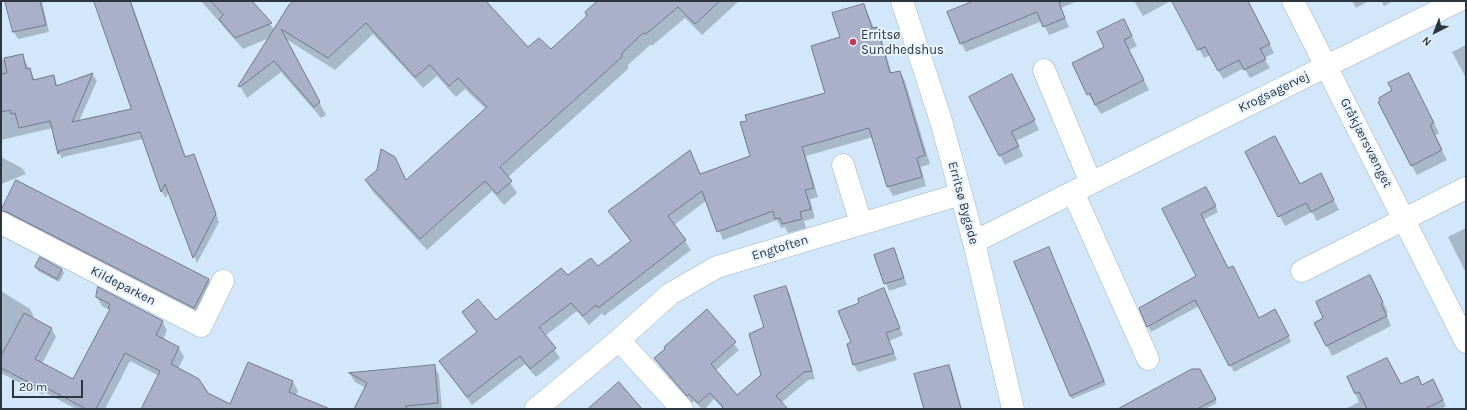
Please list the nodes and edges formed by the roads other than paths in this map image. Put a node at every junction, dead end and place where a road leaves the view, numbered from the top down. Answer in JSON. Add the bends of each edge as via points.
{"nodes":[{"id":1,"x":902,"y":1,"type":"edge"},
{"id":2,"x":1293,"y":1,"type":"edge"},
{"id":3,"x":1458,"y":1,"type":"edge"},
{"id":4,"x":1327,"y":66,"type":"junction"},
{"id":5,"x":1044,"y":70,"type":"dead end"},
{"id":6,"x":843,"y":165,"type":"dead end"},
{"id":7,"x":1082,"y":187,"type":"junction"},
{"id":8,"x":1466,"y":188,"type":"edge"},
{"id":9,"x":961,"y":194,"type":"junction"},
{"id":10,"x":1404,"y":219,"type":"junction"},
{"id":11,"x":1,"y":223,"type":"edge"},
{"id":12,"x":862,"y":223,"type":"junction"},
{"id":13,"x":974,"y":242,"type":"junction"},
{"id":14,"x":1302,"y":271,"type":"dead end"},
{"id":15,"x":223,"y":282,"type":"dead end"},
{"id":16,"x":619,"y":340,"type":"junction"},
{"id":17,"x":1466,"y":342,"type":"edge"},
{"id":18,"x":1148,"y":359,"type":"dead end"},
{"id":19,"x":536,"y":409,"type":"edge"},
{"id":20,"x":682,"y":409,"type":"edge"},
{"id":21,"x":1013,"y":409,"type":"edge"}],
"edges":[{"from":1,"to":9,"type":"street","name":"Erritsø Bygade","via":[[941,121]]},
{"from":2,"to":4,"type":"street","name":"Gråkjærsvænget"},
{"from":3,"to":4,"type":"street","name":"Krogsagervej"},
{"from":4,"to":7,"type":"street","name":"Krogsagervej"},
{"from":4,"to":10,"type":"street","name":"Gråkjærsvænget"},
{"from":5,"to":7,"type":"street"},
{"from":6,"to":12,"type":"street"},
{"from":7,"to":13,"type":"street","name":"Krogsagervej"},
{"from":7,"to":18,"type":"street"},
{"from":8,"to":10,"type":"street"},
{"from":9,"to":12,"type":"street","name":"Engtoften"},
{"from":9,"to":13,"type":"street","name":"Erritsø Bygade"},
{"from":10,"to":14,"type":"street"},
{"from":10,"to":17,"type":"street","name":"Gråkjærsvænget"},
{"from":11,"to":15,"type":"street","name":"Kildeparken","via":[[201,326]]},
{"from":12,"to":16,"type":"street","name":"Engtoften","via":[[717,266],[670,294]]},
{"from":13,"to":21,"type":"street","name":"Erritsø Bygade"},
{"from":16,"to":19,"type":"street","name":"Engtoften"},
{"from":16,"to":20,"type":"street"}]}
